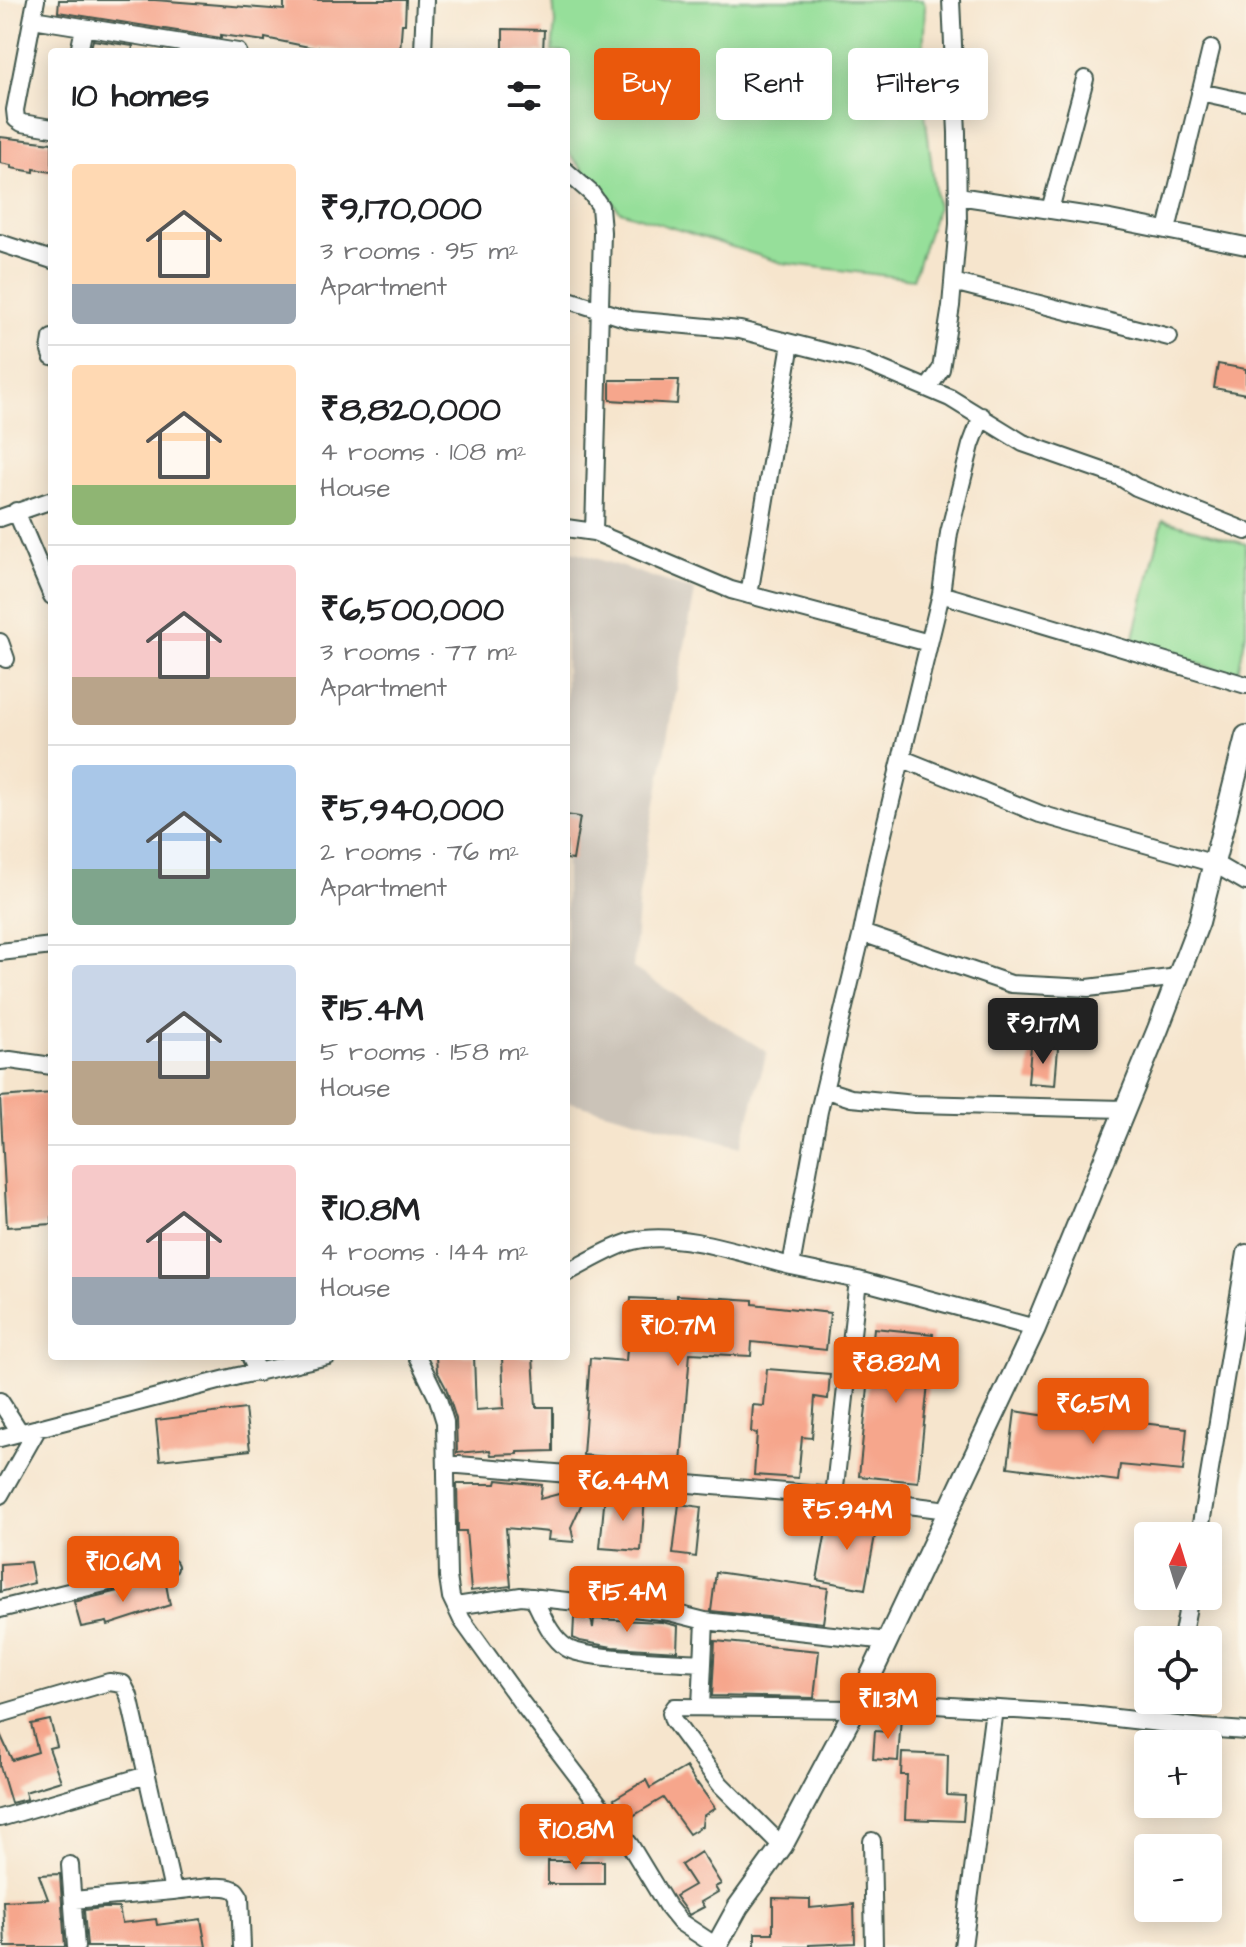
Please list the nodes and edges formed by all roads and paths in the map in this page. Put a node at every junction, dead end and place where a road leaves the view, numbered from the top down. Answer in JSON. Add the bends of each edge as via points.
{"nodes":[{"id":1,"x":36,"y":0,"type":"edge"},
{"id":2,"x":425,"y":0,"type":"edge"},
{"id":3,"x":951,"y":0,"type":"edge"},
{"id":4,"x":33,"y":19,"type":"junction"},
{"id":5,"x":84,"y":28,"type":"junction"},
{"id":6,"x":80,"y":48,"type":"edge"},
{"id":7,"x":212,"y":48,"type":"edge"},
{"id":8,"x":423,"y":48,"type":"edge"},
{"id":9,"x":1211,"y":49,"type":"dead end"},
{"id":10,"x":1085,"y":79,"type":"dead end"},
{"id":11,"x":1200,"y":92,"type":"junction"},
{"id":12,"x":1246,"y":102,"type":"edge"},
{"id":13,"x":48,"y":127,"type":"edge"},
{"id":14,"x":570,"y":175,"type":"edge"},
{"id":15,"x":958,"y":196,"type":"junction"},
{"id":16,"x":1050,"y":210,"type":"junction"},
{"id":17,"x":1167,"y":230,"type":"junction"},
{"id":18,"x":0,"y":243,"type":"edge"},
{"id":19,"x":1246,"y":246,"type":"edge"},
{"id":20,"x":48,"y":259,"type":"edge"},
{"id":21,"x":953,"y":282,"type":"junction"},
{"id":22,"x":570,"y":300,"type":"edge"},
{"id":23,"x":600,"y":310,"type":"junction"},
{"id":24,"x":1169,"y":337,"type":"dead end"},
{"id":25,"x":791,"y":343,"type":"junction"},
{"id":26,"x":928,"y":388,"type":"junction"},
{"id":27,"x":982,"y":416,"type":"junction"},
{"id":28,"x":48,"y":501,"type":"edge"},
{"id":29,"x":16,"y":511,"type":"junction"},
{"id":30,"x":0,"y":518,"type":"edge"},
{"id":31,"x":570,"y":529,"type":"edge"},
{"id":32,"x":1246,"y":531,"type":"edge"},
{"id":33,"x":594,"y":532,"type":"junction"},
{"id":34,"x":48,"y":587,"type":"edge"},
{"id":35,"x":941,"y":594,"type":"junction"},
{"id":36,"x":749,"y":595,"type":"junction"},
{"id":37,"x":0,"y":642,"type":"edge"},
{"id":38,"x":929,"y":643,"type":"junction"},
{"id":39,"x":6,"y":659,"type":"dead end"},
{"id":40,"x":1246,"y":685,"type":"edge"},
{"id":41,"x":1246,"y":736,"type":"edge"},
{"id":42,"x":903,"y":759,"type":"junction"},
{"id":43,"x":1215,"y":864,"type":"junction"},
{"id":44,"x":1246,"y":882,"type":"edge"},
{"id":45,"x":862,"y":933,"type":"junction"},
{"id":46,"x":48,"y":946,"type":"edge"},
{"id":47,"x":0,"y":952,"type":"edge"},
{"id":48,"x":1178,"y":977,"type":"junction"},
{"id":49,"x":0,"y":1061,"type":"edge"},
{"id":50,"x":48,"y":1065,"type":"edge"},
{"id":51,"x":826,"y":1090,"type":"junction"},
{"id":52,"x":1125,"y":1109,"type":"junction"},
{"id":53,"x":1246,"y":1253,"type":"edge"},
{"id":54,"x":791,"y":1266,"type":"junction"},
{"id":55,"x":570,"y":1271,"type":"edge"},
{"id":56,"x":858,"y":1280,"type":"junction"},
{"id":57,"x":1035,"y":1328,"type":"junction"},
{"id":58,"x":252,"y":1360,"type":"edge"},
{"id":59,"x":312,"y":1360,"type":"edge"},
{"id":60,"x":419,"y":1360,"type":"edge"},
{"id":61,"x":258,"y":1373,"type":"junction"},
{"id":62,"x":0,"y":1401,"type":"edge"},
{"id":63,"x":38,"y":1428,"type":"junction"},
{"id":64,"x":20,"y":1432,"type":"junction"},
{"id":65,"x":0,"y":1438,"type":"edge"},
{"id":66,"x":447,"y":1464,"type":"junction"},
{"id":67,"x":0,"y":1495,"type":"edge"},
{"id":68,"x":834,"y":1496,"type":"junction"},
{"id":69,"x":948,"y":1510,"type":"junction"},
{"id":70,"x":1201,"y":1522,"type":"edge"},
{"id":71,"x":169,"y":1567,"type":"dead end"},
{"id":72,"x":533,"y":1597,"type":"junction"},
{"id":73,"x":456,"y":1606,"type":"junction"},
{"id":74,"x":0,"y":1609,"type":"edge"},
{"id":75,"x":705,"y":1621,"type":"junction"},
{"id":76,"x":888,"y":1641,"type":"junction"},
{"id":77,"x":703,"y":1663,"type":"junction"},
{"id":78,"x":701,"y":1706,"type":"junction"},
{"id":79,"x":855,"y":1709,"type":"junction"},
{"id":80,"x":994,"y":1709,"type":"junction"},
{"id":81,"x":0,"y":1714,"type":"edge"},
{"id":82,"x":1246,"y":1731,"type":"edge"},
{"id":83,"x":147,"y":1775,"type":"junction"},
{"id":84,"x":0,"y":1818,"type":"edge"},
{"id":85,"x":872,"y":1841,"type":"dead end"},
{"id":86,"x":782,"y":1846,"type":"junction"},
{"id":87,"x":70,"y":1865,"type":"dead end"},
{"id":88,"x":173,"y":1891,"type":"junction"},
{"id":89,"x":73,"y":1900,"type":"junction"},
{"id":90,"x":76,"y":1947,"type":"edge"},
{"id":91,"x":242,"y":1947,"type":"edge"},
{"id":92,"x":716,"y":1947,"type":"edge"},
{"id":93,"x":874,"y":1947,"type":"edge"},
{"id":94,"x":963,"y":1947,"type":"edge"}],
"edges":[{"from":1,"to":4,"type":"street"},
{"from":2,"to":8,"type":"street"},
{"from":3,"to":15,"type":"street"},
{"from":4,"to":5,"type":"street"},
{"from":4,"to":13,"type":"street","via":[[16,119]]},
{"from":5,"to":6,"type":"street"},
{"from":5,"to":7,"type":"street"},
{"from":9,"to":11,"type":"street"},
{"from":10,"to":16,"type":"street"},
{"from":11,"to":12,"type":"street"},
{"from":11,"to":17,"type":"street"},
{"from":14,"to":23,"type":"street","via":[[600,206]]},
{"from":15,"to":16,"type":"street"},
{"from":15,"to":21,"type":"street"},
{"from":16,"to":17,"type":"street"},
{"from":17,"to":19,"type":"street"},
{"from":18,"to":20,"type":"street"},
{"from":21,"to":24,"type":"street"},
{"from":21,"to":26,"type":"street","via":[[941,369]]},
{"from":22,"to":23,"type":"street"},
{"from":23,"to":25,"type":"street","via":[[631,320],[740,330]]},
{"from":23,"to":33,"type":"street"},
{"from":25,"to":26,"type":"street","via":[[862,361]]},
{"from":25,"to":36,"type":"street"},
{"from":26,"to":27,"type":"street"},
{"from":27,"to":32,"type":"street","via":[[1023,443]]},
{"from":27,"to":35,"type":"street","via":[[949,533]]},
{"from":28,"to":29,"type":"street"},
{"from":29,"to":30,"type":"street"},
{"from":29,"to":34,"type":"street"},
{"from":31,"to":33,"type":"street"},
{"from":33,"to":36,"type":"street"},
{"from":35,"to":38,"type":"street"},
{"from":35,"to":40,"type":"street"},
{"from":36,"to":38,"type":"street"},
{"from":37,"to":39,"type":"street"},
{"from":38,"to":42,"type":"street"},
{"from":41,"to":43,"type":"street"},
{"from":42,"to":43,"type":"street","via":[[1040,814]]},
{"from":42,"to":45,"type":"street"},
{"from":43,"to":44,"type":"street"},
{"from":43,"to":48,"type":"street"},
{"from":45,"to":48,"type":"street","via":[[1011,984],[1088,988]]},
{"from":45,"to":51,"type":"street"},
{"from":46,"to":47,"type":"street"},
{"from":48,"to":52,"type":"street"},
{"from":49,"to":50,"type":"street"},
{"from":51,"to":52,"type":"street","via":[[851,1098],[915,1104]]},
{"from":51,"to":54,"type":"street"},
{"from":52,"to":57,"type":"street"},
{"from":53,"to":70,"type":"street"},
{"from":54,"to":55,"type":"street","via":[[689,1241],[650,1239],[631,1242]]},
{"from":54,"to":56,"type":"street"},
{"from":56,"to":57,"type":"street"},
{"from":56,"to":68,"type":"street"},
{"from":57,"to":69,"type":"street"},
{"from":58,"to":61,"type":"street"},
{"from":59,"to":61,"type":"street"},
{"from":60,"to":66,"type":"street","via":[[445,1422]]},
{"from":61,"to":63,"type":"street"},
{"from":62,"to":64,"type":"street"},
{"from":63,"to":64,"type":"street"},
{"from":63,"to":67,"type":"street"},
{"from":64,"to":65,"type":"street"},
{"from":66,"to":68,"type":"street"},
{"from":66,"to":73,"type":"street","via":[[448,1577]]},
{"from":68,"to":69,"type":"street"},
{"from":69,"to":76,"type":"street"},
{"from":71,"to":74,"type":"street"},
{"from":72,"to":73,"type":"street"},
{"from":72,"to":75,"type":"street"},
{"from":72,"to":77,"type":"street","via":[[552,1633],[569,1650]]},
{"from":73,"to":92,"type":"street","via":[[630,1845],[667,1906]]},
{"from":75,"to":76,"type":"street"},
{"from":75,"to":77,"type":"street"},
{"from":76,"to":79,"type":"street"},
{"from":77,"to":78,"type":"street"},
{"from":78,"to":79,"type":"street"},
{"from":78,"to":86,"type":"street","via":[[675,1707],[673,1720],[720,1784]]},
{"from":79,"to":80,"type":"street","via":[[919,1704]]},
{"from":79,"to":86,"type":"street"},
{"from":80,"to":82,"type":"street"},
{"from":80,"to":94,"type":"street"},
{"from":81,"to":83,"type":"street","via":[[109,1682],[123,1684]]},
{"from":83,"to":84,"type":"street"},
{"from":83,"to":88,"type":"street"},
{"from":85,"to":93,"type":"street"},
{"from":86,"to":92,"type":"street"},
{"from":87,"to":89,"type":"street"},
{"from":88,"to":89,"type":"street"},
{"from":88,"to":91,"type":"street","via":[[236,1890]]},
{"from":89,"to":90,"type":"street"}]}
